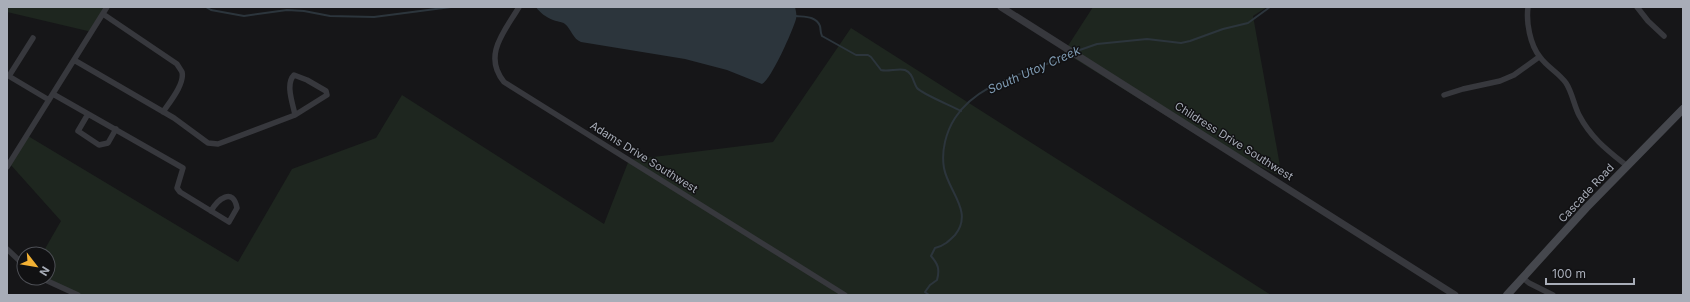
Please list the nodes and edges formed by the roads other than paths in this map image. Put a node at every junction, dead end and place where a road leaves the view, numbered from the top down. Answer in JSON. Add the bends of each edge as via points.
{"nodes":[{"id":1,"x":107,"y":7,"type":"edge"},
{"id":2,"x":519,"y":7,"type":"edge"},
{"id":3,"x":1528,"y":7,"type":"edge"},
{"id":4,"x":1637,"y":7,"type":"edge"},
{"id":5,"x":1005,"y":8,"type":"edge"},
{"id":6,"x":103,"y":14,"type":"junction"},
{"id":7,"x":1664,"y":36,"type":"dead end"},
{"id":8,"x":33,"y":38,"type":"dead end"},
{"id":9,"x":1539,"y":56,"type":"junction"},
{"id":10,"x":74,"y":60,"type":"junction"},
{"id":11,"x":8,"y":76,"type":"edge"},
{"id":12,"x":53,"y":94,"type":"junction"},
{"id":13,"x":1444,"y":95,"type":"dead end"},
{"id":14,"x":49,"y":100,"type":"junction"},
{"id":15,"x":1683,"y":109,"type":"edge"},
{"id":16,"x":163,"y":112,"type":"junction"},
{"id":17,"x":88,"y":114,"type":"junction"},
{"id":18,"x":294,"y":115,"type":"junction"},
{"id":19,"x":116,"y":129,"type":"junction"},
{"id":20,"x":1627,"y":166,"type":"junction"},
{"id":21,"x":7,"y":167,"type":"edge"},
{"id":22,"x":210,"y":210,"type":"junction"},
{"id":23,"x":7,"y":249,"type":"edge"},
{"id":24,"x":16,"y":257,"type":"edge"},
{"id":25,"x":1523,"y":278,"type":"junction"},
{"id":26,"x":56,"y":285,"type":"edge"},
{"id":27,"x":78,"y":295,"type":"edge"},
{"id":28,"x":845,"y":295,"type":"edge"},
{"id":29,"x":1455,"y":295,"type":"edge"},
{"id":30,"x":1507,"y":295,"type":"edge"},
{"id":31,"x":1553,"y":295,"type":"edge"}],
"edges":[{"from":1,"to":6,"type":"street"},
{"from":2,"to":28,"type":"street","name":"Adams Drive Southwest","via":[[496,48],[494,57],[495,66],[504,82]]},
{"from":3,"to":9,"type":"street","via":[[1532,42]]},
{"from":4,"to":7,"type":"street"},
{"from":5,"to":29,"type":"street","name":"Childress Drive Southwest"},
{"from":6,"to":10,"type":"street"},
{"from":6,"to":16,"type":"street","via":[[177,64],[182,72],[182,80],[174,97]]},
{"from":8,"to":11,"type":"street"},
{"from":9,"to":13,"type":"street","via":[[1514,75],[1500,81],[1463,88]]},
{"from":9,"to":20,"type":"street","via":[[1566,83],[1588,131],[1598,143]]},
{"from":10,"to":12,"type":"street"},
{"from":10,"to":16,"type":"street"},
{"from":11,"to":14,"type":"street"},
{"from":12,"to":14,"type":"street"},
{"from":12,"to":17,"type":"street"},
{"from":14,"to":21,"type":"street"},
{"from":15,"to":20,"type":"main road","name":"Cascade Road"},
{"from":16,"to":18,"type":"street","via":[[208,143],[218,144]]},
{"from":17,"to":19,"type":"street"},
{"from":17,"to":19,"type":"street","via":[[78,131],[99,145],[108,143]]},
{"from":18,"to":18,"type":"street","via":[[327,95],[326,91],[294,75],[290,88]]},
{"from":19,"to":22,"type":"street","via":[[183,168],[177,188]]},
{"from":20,"to":25,"type":"main road","name":"Cascade Road"},
{"from":22,"to":22,"type":"street","via":[[229,222],[237,208],[230,198],[223,197]]},
{"from":23,"to":24,"type":"street"},
{"from":25,"to":30,"type":"main road","name":"Cascade Road"},
{"from":25,"to":31,"type":"street"},
{"from":26,"to":27,"type":"street"}]}
